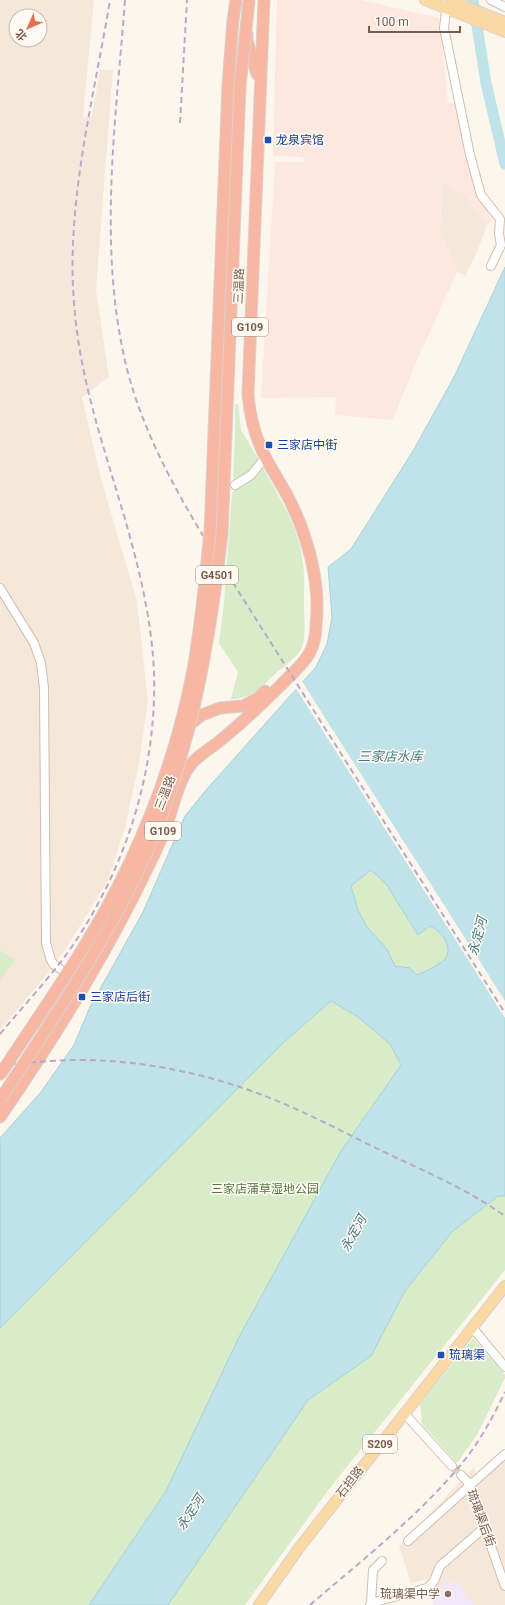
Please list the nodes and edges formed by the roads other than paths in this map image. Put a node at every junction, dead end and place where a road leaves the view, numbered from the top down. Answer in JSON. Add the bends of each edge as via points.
{"nodes":[{"id":1,"x":236,"y":0,"type":"edge"},
{"id":2,"x":248,"y":0,"type":"edge"},
{"id":3,"x":264,"y":0,"type":"edge"},
{"id":4,"x":425,"y":0,"type":"edge"},
{"id":5,"x":491,"y":0,"type":"edge"},
{"id":6,"x":450,"y":4,"type":"edge"},
{"id":7,"x":504,"y":7,"type":"edge"},
{"id":8,"x":505,"y":22,"type":"edge"},
{"id":9,"x":505,"y":32,"type":"edge"},
{"id":10,"x":260,"y":82,"type":"junction"},
{"id":11,"x":491,"y":266,"type":"dead end"},
{"id":12,"x":265,"y":458,"type":"junction"},
{"id":13,"x":235,"y":485,"type":"dead end"},
{"id":14,"x":310,"y":560,"type":"junction"},
{"id":15,"x":0,"y":588,"type":"edge"},
{"id":16,"x":168,"y":763,"type":"junction"},
{"id":17,"x":108,"y":905,"type":"junction"},
{"id":18,"x":68,"y":974,"type":"junction"},
{"id":19,"x":85,"y":985,"type":"junction"},
{"id":20,"x":0,"y":1076,"type":"edge"},
{"id":21,"x":0,"y":1100,"type":"edge"},
{"id":22,"x":0,"y":1117,"type":"edge"},
{"id":23,"x":505,"y":1286,"type":"edge"},
{"id":24,"x":472,"y":1327,"type":"junction"},
{"id":25,"x":505,"y":1366,"type":"edge"},
{"id":26,"x":404,"y":1413,"type":"junction"},
{"id":27,"x":505,"y":1454,"type":"edge"},
{"id":28,"x":452,"y":1466,"type":"tunnel mouth"},
{"id":29,"x":461,"y":1475,"type":"tunnel mouth"},
{"id":30,"x":470,"y":1486,"type":"junction"},
{"id":31,"x":485,"y":1527,"type":"junction"},
{"id":32,"x":408,"y":1541,"type":"dead end"},
{"id":33,"x":382,"y":1561,"type":"dead end"},
{"id":34,"x":505,"y":1586,"type":"edge"},
{"id":35,"x":371,"y":1604,"type":"edge"},
{"id":36,"x":259,"y":1605,"type":"edge"}],
"edges":[{"from":1,"to":16,"type":"highway","number":"G4501","bridge":true,"via":[[232,20],[228,85],[210,532],[204,599],[192,676]]},
{"from":2,"to":10,"type":"highway","via":[[247,41]]},
{"from":2,"to":21,"type":"highway","number":"G4501","bridge":true,"via":[[240,86],[222,534],[202,677],[178,765],[140,869],[94,955]]},
{"from":3,"to":10,"type":"highway","name":"三温路","number":"G109"},
{"from":4,"to":6,"type":"main road"},
{"from":5,"to":7,"type":"street"},
{"from":6,"to":8,"type":"main road"},
{"from":6,"to":9,"type":"main road"},
{"from":6,"to":11,"type":"street","via":[[444,28],[470,155],[481,195],[500,219],[501,245]]},
{"from":10,"to":12,"type":"highway","name":"三温路","number":"G109","via":[[248,394],[253,424]]},
{"from":12,"to":13,"type":"street","via":[[251,475]]},
{"from":12,"to":14,"type":"highway","name":"三温路","number":"G109","via":[[298,518]]},
{"from":14,"to":16,"type":"highway","name":"三温路","number":"G109","via":[[311,624],[310,640],[305,652],[258,698],[243,706],[220,708],[202,715],[185,727]]},
{"from":14,"to":19,"type":"highway","name":"三温路","number":"G109","via":[[317,618],[314,642],[309,654],[245,720],[192,763],[176,793],[168,822],[145,873]]},
{"from":15,"to":18,"type":"street","via":[[34,643],[41,663],[44,688],[46,943],[50,960]]},
{"from":16,"to":17,"type":"highway","name":"三温路","number":"G109","via":[[132,857]]},
{"from":17,"to":18,"type":"highway","name":"三温路","number":"G109"},
{"from":17,"to":20,"type":"highway","bridge":true,"via":[[84,948]]},
{"from":18,"to":19,"type":"street"},
{"from":18,"to":20,"type":"highway","name":"三温路","number":"G109"},
{"from":19,"to":22,"type":"highway","name":"三温路","number":"G109"},
{"from":23,"to":24,"type":"main road","name":"石担路","number":"S209"},
{"from":24,"to":25,"type":"street"},
{"from":24,"to":26,"type":"main road","name":"石担路","number":"S209"},
{"from":26,"to":28,"type":"street"},
{"from":26,"to":36,"type":"main road","name":"石担路","number":"S209","via":[[299,1548]]},
{"from":27,"to":30,"type":"street"},
{"from":29,"to":30,"type":"street","name":"琉璃渠后街"},
{"from":30,"to":31,"type":"street","name":"琉璃渠后街"},
{"from":30,"to":32,"type":"street"},
{"from":31,"to":34,"type":"street","name":"琉璃渠后街"},
{"from":31,"to":35,"type":"street","via":[[440,1566],[434,1581],[427,1588]]},
{"from":33,"to":35,"type":"street","via":[[373,1570]]}]}
